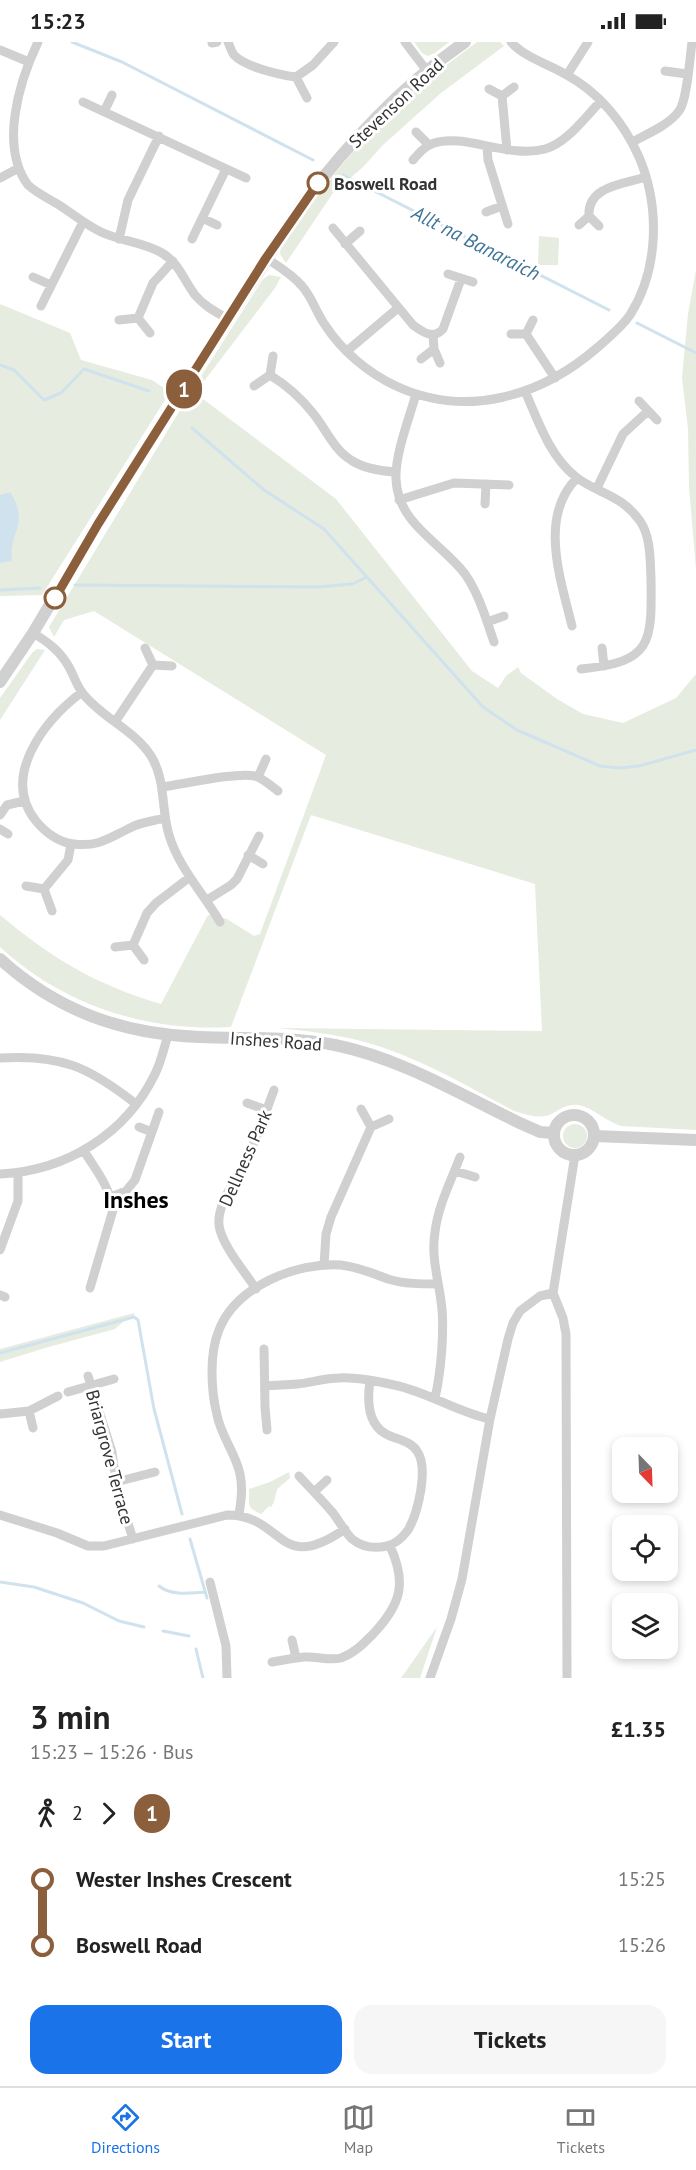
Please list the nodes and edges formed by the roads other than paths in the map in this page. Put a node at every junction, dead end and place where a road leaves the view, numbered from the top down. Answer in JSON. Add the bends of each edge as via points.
{"nodes":[{"id":1,"x":38,"y":42,"type":"edge"},
{"id":2,"x":216,"y":42,"type":"edge"},
{"id":3,"x":228,"y":42,"type":"edge"},
{"id":4,"x":334,"y":42,"type":"edge"},
{"id":5,"x":405,"y":42,"type":"edge"},
{"id":6,"x":465,"y":42,"type":"edge"},
{"id":7,"x":511,"y":42,"type":"edge"},
{"id":8,"x":588,"y":42,"type":"edge"},
{"id":9,"x":692,"y":42,"type":"edge"},
{"id":10,"x":212,"y":43,"type":"edge"},
{"id":11,"x":0,"y":50,"type":"edge"},
{"id":12,"x":29,"y":62,"type":"junction"},
{"id":13,"x":428,"y":71,"type":"junction"},
{"id":14,"x":665,"y":71,"type":"dead end"},
{"id":15,"x":687,"y":74,"type":"junction"},
{"id":16,"x":567,"y":75,"type":"junction"},
{"id":17,"x":296,"y":77,"type":"junction"},
{"id":18,"x":514,"y":87,"type":"dead end"},
{"id":19,"x":489,"y":89,"type":"dead end"},
{"id":20,"x":112,"y":95,"type":"dead end"},
{"id":21,"x":502,"y":96,"type":"junction"},
{"id":22,"x":307,"y":98,"type":"dead end"},
{"id":23,"x":601,"y":101,"type":"junction"},
{"id":24,"x":83,"y":102,"type":"dead end"},
{"id":25,"x":104,"y":112,"type":"junction"},
{"id":26,"x":416,"y":132,"type":"dead end"},
{"id":27,"x":159,"y":136,"type":"junction"},
{"id":28,"x":632,"y":142,"type":"junction"},
{"id":29,"x":429,"y":145,"type":"junction"},
{"id":30,"x":487,"y":147,"type":"junction"},
{"id":31,"x":507,"y":150,"type":"junction"},
{"id":32,"x":413,"y":160,"type":"dead end"},
{"id":33,"x":226,"y":169,"type":"junction"},
{"id":34,"x":15,"y":170,"type":"junction"},
{"id":35,"x":646,"y":177,"type":"junction"},
{"id":36,"x":0,"y":178,"type":"edge"},
{"id":37,"x":246,"y":178,"type":"dead end"},
{"id":38,"x":502,"y":206,"type":"junction"},
{"id":39,"x":486,"y":212,"type":"dead end"},
{"id":40,"x":589,"y":216,"type":"junction"},
{"id":41,"x":202,"y":218,"type":"junction"},
{"id":42,"x":83,"y":222,"type":"junction"},
{"id":43,"x":508,"y":224,"type":"dead end"},
{"id":44,"x":217,"y":225,"type":"dead end"},
{"id":45,"x":579,"y":225,"type":"dead end"},
{"id":46,"x":599,"y":226,"type":"dead end"},
{"id":47,"x":333,"y":228,"type":"dead end"},
{"id":48,"x":360,"y":231,"type":"dead end"},
{"id":49,"x":119,"y":239,"type":"junction"},
{"id":50,"x":192,"y":239,"type":"dead end"},
{"id":51,"x":345,"y":244,"type":"junction"},
{"id":52,"x":266,"y":258,"type":"junction"},
{"id":53,"x":173,"y":261,"type":"junction"},
{"id":54,"x":448,"y":274,"type":"dead end"},
{"id":55,"x":33,"y":277,"type":"dead end"},
{"id":56,"x":461,"y":279,"type":"junction"},
{"id":57,"x":473,"y":282,"type":"dead end"},
{"id":58,"x":51,"y":285,"type":"junction"},
{"id":59,"x":41,"y":306,"type":"dead end"},
{"id":60,"x":398,"y":308,"type":"junction"},
{"id":61,"x":138,"y":318,"type":"junction"},
{"id":62,"x":228,"y":319,"type":"junction"},
{"id":63,"x":119,"y":320,"type":"dead end"},
{"id":64,"x":532,"y":320,"type":"dead end"},
{"id":65,"x":150,"y":333,"type":"dead end"},
{"id":66,"x":511,"y":334,"type":"dead end"},
{"id":67,"x":526,"y":334,"type":"junction"},
{"id":68,"x":433,"y":335,"type":"junction"},
{"id":69,"x":434,"y":349,"type":"junction"},
{"id":70,"x":347,"y":351,"type":"junction"},
{"id":71,"x":273,"y":356,"type":"dead end"},
{"id":72,"x":421,"y":359,"type":"dead end"},
{"id":73,"x":440,"y":363,"type":"dead end"},
{"id":74,"x":270,"y":375,"type":"junction"},
{"id":75,"x":555,"y":378,"type":"junction"},
{"id":76,"x":254,"y":386,"type":"dead end"},
{"id":77,"x":525,"y":391,"type":"junction"},
{"id":78,"x":416,"y":394,"type":"junction"},
{"id":79,"x":639,"y":401,"type":"dead end"},
{"id":80,"x":648,"y":411,"type":"junction"},
{"id":81,"x":657,"y":420,"type":"dead end"},
{"id":82,"x":396,"y":472,"type":"junction"},
{"id":83,"x":577,"y":478,"type":"junction"},
{"id":84,"x":486,"y":484,"type":"junction"},
{"id":85,"x":509,"y":485,"type":"dead end"},
{"id":86,"x":597,"y":488,"type":"junction"},
{"id":87,"x":399,"y":500,"type":"junction"},
{"id":88,"x":485,"y":504,"type":"dead end"},
{"id":89,"x":504,"y":615,"type":"dead end"},
{"id":90,"x":487,"y":622,"type":"junction"},
{"id":91,"x":572,"y":626,"type":"dead end"},
{"id":92,"x":33,"y":633,"type":"junction"},
{"id":93,"x":494,"y":642,"type":"dead end"},
{"id":94,"x":145,"y":648,"type":"dead end"},
{"id":95,"x":602,"y":648,"type":"dead end"},
{"id":96,"x":153,"y":665,"type":"junction"},
{"id":97,"x":172,"y":666,"type":"dead end"},
{"id":98,"x":604,"y":666,"type":"junction"},
{"id":99,"x":581,"y":669,"type":"dead end"},
{"id":100,"x":0,"y":682,"type":"edge"},
{"id":101,"x":82,"y":692,"type":"junction"},
{"id":102,"x":115,"y":722,"type":"junction"},
{"id":103,"x":266,"y":759,"type":"dead end"},
{"id":104,"x":258,"y":777,"type":"junction"},
{"id":105,"x":162,"y":787,"type":"junction"},
{"id":106,"x":278,"y":791,"type":"dead end"},
{"id":107,"x":24,"y":801,"type":"junction"},
{"id":108,"x":0,"y":815,"type":"edge"},
{"id":109,"x":165,"y":818,"type":"junction"},
{"id":110,"x":259,"y":836,"type":"dead end"},
{"id":111,"x":71,"y":844,"type":"junction"},
{"id":112,"x":248,"y":855,"type":"junction"},
{"id":113,"x":263,"y":864,"type":"dead end"},
{"id":114,"x":190,"y":877,"type":"junction"},
{"id":115,"x":26,"y":886,"type":"dead end"},
{"id":116,"x":44,"y":889,"type":"junction"},
{"id":117,"x":207,"y":900,"type":"junction"},
{"id":118,"x":52,"y":911,"type":"dead end"},
{"id":119,"x":220,"y":922,"type":"dead end"},
{"id":120,"x":133,"y":945,"type":"junction"},
{"id":121,"x":115,"y":947,"type":"dead end"},
{"id":122,"x":0,"y":959,"type":"edge"},
{"id":123,"x":144,"y":960,"type":"dead end"},
{"id":124,"x":168,"y":1035,"type":"junction"},
{"id":125,"x":0,"y":1058,"type":"edge"},
{"id":126,"x":274,"y":1090,"type":"dead end"},
{"id":127,"x":247,"y":1103,"type":"dead end"},
{"id":128,"x":136,"y":1104,"type":"junction"},
{"id":129,"x":361,"y":1109,"type":"dead end"},
{"id":130,"x":267,"y":1110,"type":"junction"},
{"id":131,"x":159,"y":1112,"type":"dead end"},
{"id":132,"x":389,"y":1119,"type":"dead end"},
{"id":133,"x":139,"y":1127,"type":"dead end"},
{"id":134,"x":371,"y":1127,"type":"junction"},
{"id":135,"x":152,"y":1132,"type":"junction"},
{"id":136,"x":554,"y":1133,"type":"junction"},
{"id":137,"x":594,"y":1136,"type":"junction"},
{"id":138,"x":696,"y":1140,"type":"edge"},
{"id":139,"x":84,"y":1151,"type":"junction"},
{"id":140,"x":575,"y":1155,"type":"junction"},
{"id":141,"x":460,"y":1157,"type":"dead end"},
{"id":142,"x":455,"y":1171,"type":"junction"},
{"id":143,"x":18,"y":1173,"type":"junction"},
{"id":144,"x":0,"y":1174,"type":"edge"},
{"id":145,"x":475,"y":1177,"type":"dead end"},
{"id":146,"x":111,"y":1197,"type":"junction"},
{"id":147,"x":0,"y":1250,"type":"edge"},
{"id":148,"x":324,"y":1265,"type":"junction"},
{"id":149,"x":438,"y":1284,"type":"junction"},
{"id":150,"x":90,"y":1288,"type":"dead end"},
{"id":151,"x":256,"y":1288,"type":"junction"},
{"id":152,"x":553,"y":1293,"type":"junction"},
{"id":153,"x":264,"y":1349,"type":"dead end"},
{"id":154,"x":88,"y":1376,"type":"dead end"},
{"id":155,"x":114,"y":1379,"type":"dead end"},
{"id":156,"x":370,"y":1381,"type":"junction"},
{"id":157,"x":91,"y":1386,"type":"junction"},
{"id":158,"x":265,"y":1386,"type":"junction"},
{"id":159,"x":68,"y":1392,"type":"dead end"},
{"id":160,"x":58,"y":1396,"type":"dead end"},
{"id":161,"x":435,"y":1398,"type":"junction"},
{"id":162,"x":29,"y":1411,"type":"junction"},
{"id":163,"x":0,"y":1414,"type":"edge"},
{"id":164,"x":490,"y":1419,"type":"junction"},
{"id":165,"x":33,"y":1428,"type":"dead end"},
{"id":166,"x":267,"y":1430,"type":"dead end"},
{"id":167,"x":155,"y":1472,"type":"dead end"},
{"id":168,"x":299,"y":1476,"type":"dead end"},
{"id":169,"x":327,"y":1480,"type":"dead end"},
{"id":170,"x":116,"y":1482,"type":"junction"},
{"id":171,"x":314,"y":1492,"type":"junction"},
{"id":172,"x":0,"y":1515,"type":"edge"},
{"id":173,"x":239,"y":1515,"type":"junction"},
{"id":174,"x":345,"y":1529,"type":"junction"},
{"id":175,"x":133,"y":1539,"type":"junction"},
{"id":176,"x":390,"y":1546,"type":"junction"},
{"id":177,"x":210,"y":1582,"type":"dead end"},
{"id":178,"x":292,"y":1640,"type":"dead end"},
{"id":179,"x":296,"y":1658,"type":"junction"},
{"id":180,"x":272,"y":1662,"type":"dead end"},
{"id":181,"x":227,"y":1678,"type":"edge"},
{"id":182,"x":430,"y":1678,"type":"edge"},
{"id":183,"x":567,"y":1678,"type":"edge"}],
"edges":[{"from":1,"to":12,"type":"street"},
{"from":2,"to":10,"type":"street"},
{"from":3,"to":17,"type":"street","via":[[243,62]]},
{"from":4,"to":17,"type":"street"},
{"from":5,"to":13,"type":"street"},
{"from":6,"to":13,"type":"street","name":"Stevenson Road"},
{"from":7,"to":16,"type":"street"},
{"from":8,"to":16,"type":"street"},
{"from":9,"to":15,"type":"street"},
{"from":11,"to":12,"type":"street"},
{"from":12,"to":34,"type":"street","via":[[6,131]]},
{"from":13,"to":52,"type":"street","name":"Stevenson Road","via":[[380,113],[336,160]]},
{"from":14,"to":15,"type":"street"},
{"from":15,"to":28,"type":"street","via":[[685,102],[679,112]]},
{"from":16,"to":23,"type":"street"},
{"from":17,"to":22,"type":"street"},
{"from":18,"to":21,"type":"street"},
{"from":19,"to":21,"type":"street"},
{"from":20,"to":25,"type":"street"},
{"from":21,"to":31,"type":"street"},
{"from":23,"to":28,"type":"street"},
{"from":23,"to":31,"type":"street","via":[[556,144],[534,151]]},
{"from":24,"to":25,"type":"street"},
{"from":25,"to":27,"type":"street"},
{"from":26,"to":29,"type":"street"},
{"from":27,"to":33,"type":"street"},
{"from":27,"to":49,"type":"street","via":[[128,200]]},
{"from":28,"to":35,"type":"street"},
{"from":29,"to":30,"type":"street","via":[[454,141]]},
{"from":29,"to":32,"type":"street"},
{"from":30,"to":31,"type":"street"},
{"from":30,"to":38,"type":"street"},
{"from":33,"to":37,"type":"street"},
{"from":33,"to":41,"type":"street"},
{"from":34,"to":36,"type":"street"},
{"from":34,"to":42,"type":"street","via":[[41,195]]},
{"from":35,"to":40,"type":"street","via":[[595,194]]},
{"from":35,"to":75,"type":"street","via":[[654,232],[651,261],[642,289],[619,328]]},
{"from":38,"to":39,"type":"street"},
{"from":38,"to":43,"type":"street"},
{"from":40,"to":45,"type":"street"},
{"from":40,"to":46,"type":"street"},
{"from":41,"to":44,"type":"street"},
{"from":41,"to":50,"type":"street"},
{"from":42,"to":49,"type":"street"},
{"from":42,"to":58,"type":"street"},
{"from":47,"to":51,"type":"street"},
{"from":48,"to":51,"type":"street"},
{"from":49,"to":53,"type":"street","via":[[142,244]]},
{"from":51,"to":60,"type":"street"},
{"from":52,"to":62,"type":"street","name":"Stevenson Road"},
{"from":52,"to":70,"type":"street","via":[[303,287],[324,325]]},
{"from":53,"to":61,"type":"street","via":[[153,283]]},
{"from":53,"to":62,"type":"street","via":[[194,294]]},
{"from":54,"to":56,"type":"street"},
{"from":55,"to":58,"type":"street"},
{"from":56,"to":57,"type":"street"},
{"from":56,"to":68,"type":"street","via":[[443,329]]},
{"from":58,"to":59,"type":"street"},
{"from":60,"to":68,"type":"street","via":[[413,325]]},
{"from":60,"to":70,"type":"street"},
{"from":61,"to":63,"type":"street"},
{"from":61,"to":65,"type":"street"},
{"from":62,"to":92,"type":"street","name":"Stevenson Road"},
{"from":64,"to":67,"type":"street"},
{"from":66,"to":67,"type":"street"},
{"from":67,"to":75,"type":"street"},
{"from":68,"to":69,"type":"street"},
{"from":69,"to":72,"type":"street"},
{"from":69,"to":73,"type":"street"},
{"from":70,"to":78,"type":"street","via":[[377,376]]},
{"from":71,"to":74,"type":"street"},
{"from":74,"to":76,"type":"street"},
{"from":74,"to":82,"type":"street","via":[[312,412],[343,455],[365,466]]},
{"from":75,"to":77,"type":"street"},
{"from":77,"to":78,"type":"street","via":[[484,400],[442,400]]},
{"from":77,"to":83,"type":"street","via":[[553,450]]},
{"from":78,"to":82,"type":"street"},
{"from":79,"to":80,"type":"street"},
{"from":80,"to":81,"type":"street"},
{"from":80,"to":86,"type":"street","via":[[623,434]]},
{"from":82,"to":87,"type":"street"},
{"from":83,"to":86,"type":"street"},
{"from":83,"to":91,"type":"street","via":[[568,487],[557,514],[556,543],[556,562]]},
{"from":84,"to":85,"type":"street"},
{"from":84,"to":87,"type":"street","via":[[446,484]]},
{"from":84,"to":88,"type":"street"},
{"from":86,"to":98,"type":"street","via":[[617,499],[641,522],[651,555],[651,630],[637,652]]},
{"from":87,"to":90,"type":"street","via":[[411,522],[466,576]]},
{"from":89,"to":90,"type":"street"},
{"from":90,"to":93,"type":"street"},
{"from":92,"to":100,"type":"street","name":"Stevenson Road"},
{"from":92,"to":101,"type":"street","via":[[56,648]]},
{"from":94,"to":96,"type":"street"},
{"from":95,"to":98,"type":"street"},
{"from":96,"to":97,"type":"street"},
{"from":96,"to":102,"type":"street"},
{"from":98,"to":99,"type":"street"},
{"from":101,"to":102,"type":"street","via":[[97,710]]},
{"from":101,"to":107,"type":"street","via":[[60,709],[25,757],[21,779]]},
{"from":102,"to":105,"type":"street","via":[[135,737],[152,758]]},
{"from":103,"to":104,"type":"street"},
{"from":104,"to":105,"type":"street","via":[[237,776]]},
{"from":104,"to":106,"type":"street"},
{"from":105,"to":109,"type":"street"},
{"from":107,"to":108,"type":"street","via":[[7,805]]},
{"from":107,"to":111,"type":"street","via":[[41,828]]},
{"from":109,"to":111,"type":"street","via":[[141,823],[103,842]]},
{"from":109,"to":114,"type":"street","via":[[174,848]]},
{"from":110,"to":112,"type":"street"},
{"from":111,"to":116,"type":"street","via":[[68,860]]},
{"from":112,"to":113,"type":"street"},
{"from":112,"to":117,"type":"street","via":[[231,885]]},
{"from":114,"to":117,"type":"street"},
{"from":114,"to":120,"type":"street","via":[[156,903]]},
{"from":115,"to":116,"type":"street"},
{"from":116,"to":118,"type":"street"},
{"from":117,"to":119,"type":"street"},
{"from":120,"to":121,"type":"street"},
{"from":120,"to":123,"type":"street"},
{"from":122,"to":124,"type":"street","name":"Inshes Road","via":[[61,1003],[108,1023]]},
{"from":124,"to":128,"type":"street","via":[[155,1075]]},
{"from":124,"to":136,"type":"street","name":"Inshes Road","via":[[289,1039],[344,1047],[404,1066],[522,1124]]},
{"from":125,"to":128,"type":"street","via":[[63,1061],[101,1078]]},
{"from":126,"to":130,"type":"street","name":"Dellness Park"},
{"from":127,"to":130,"type":"street"},
{"from":128,"to":139,"type":"street","via":[[120,1123]]},
{"from":129,"to":134,"type":"street"},
{"from":130,"to":151,"type":"street","name":"Dellness Park","via":[[224,1201],[219,1225]]},
{"from":131,"to":135,"type":"street"},
{"from":132,"to":134,"type":"street"},
{"from":133,"to":135,"type":"street"},
{"from":134,"to":148,"type":"street","via":[[331,1217]]},
{"from":135,"to":146,"type":"street","via":[[135,1180],[126,1191]]},
{"from":136,"to":137,"type":"street","via":[[559,1121],[578,1115],[590,1123]]},
{"from":136,"to":140,"type":"street","via":[[559,1149]]},
{"from":137,"to":138,"type":"street"},
{"from":137,"to":140,"type":"street","via":[[590,1147]]},
{"from":139,"to":143,"type":"street"},
{"from":139,"to":146,"type":"street"},
{"from":140,"to":152,"type":"street"},
{"from":141,"to":142,"type":"street"},
{"from":142,"to":145,"type":"street"},
{"from":142,"to":149,"type":"street","via":[[435,1232]]},
{"from":143,"to":144,"type":"street"},
{"from":143,"to":147,"type":"street","via":[[18,1201]]},
{"from":146,"to":150,"type":"street","via":[[113,1210]]},
{"from":148,"to":149,"type":"street","via":[[359,1268],[405,1283]]},
{"from":148,"to":151,"type":"street","via":[[289,1271]]},
{"from":149,"to":161,"type":"street","via":[[442,1321]]},
{"from":151,"to":173,"type":"street","via":[[219,1328],[213,1359],[217,1416],[240,1473]]},
{"from":152,"to":164,"type":"street","via":[[530,1302],[513,1323]]},
{"from":152,"to":183,"type":"street","via":[[566,1334]]},
{"from":153,"to":158,"type":"street"},
{"from":154,"to":157,"type":"street","name":"Briargrove Terrace"},
{"from":155,"to":157,"type":"street"},
{"from":156,"to":158,"type":"street","via":[[341,1377]]},
{"from":156,"to":161,"type":"street"},
{"from":156,"to":176,"type":"street","via":[[368,1408],[372,1420],[387,1435],[417,1450],[423,1462],[424,1477],[408,1529]]},
{"from":157,"to":159,"type":"street"},
{"from":157,"to":170,"type":"street","name":"Briargrove Terrace","via":[[112,1452]]},
{"from":158,"to":166,"type":"street"},
{"from":160,"to":162,"type":"street"},
{"from":161,"to":164,"type":"street","via":[[460,1411]]},
{"from":162,"to":163,"type":"street"},
{"from":162,"to":165,"type":"street"},
{"from":164,"to":182,"type":"street","via":[[462,1579]]},
{"from":167,"to":170,"type":"street"},
{"from":168,"to":171,"type":"street"},
{"from":169,"to":171,"type":"street"},
{"from":170,"to":175,"type":"street","name":"Briargrove Terrace"},
{"from":171,"to":174,"type":"street"},
{"from":172,"to":175,"type":"street","via":[[88,1546]]},
{"from":173,"to":174,"type":"street","via":[[262,1524],[295,1546],[318,1545]]},
{"from":173,"to":175,"type":"street"},
{"from":174,"to":176,"type":"street","via":[[362,1545]]},
{"from":176,"to":179,"type":"street","via":[[400,1582],[394,1610],[387,1620],[350,1654],[339,1658]]},
{"from":177,"to":181,"type":"street","via":[[226,1646]]},
{"from":178,"to":179,"type":"street"},
{"from":179,"to":180,"type":"street"}]}
